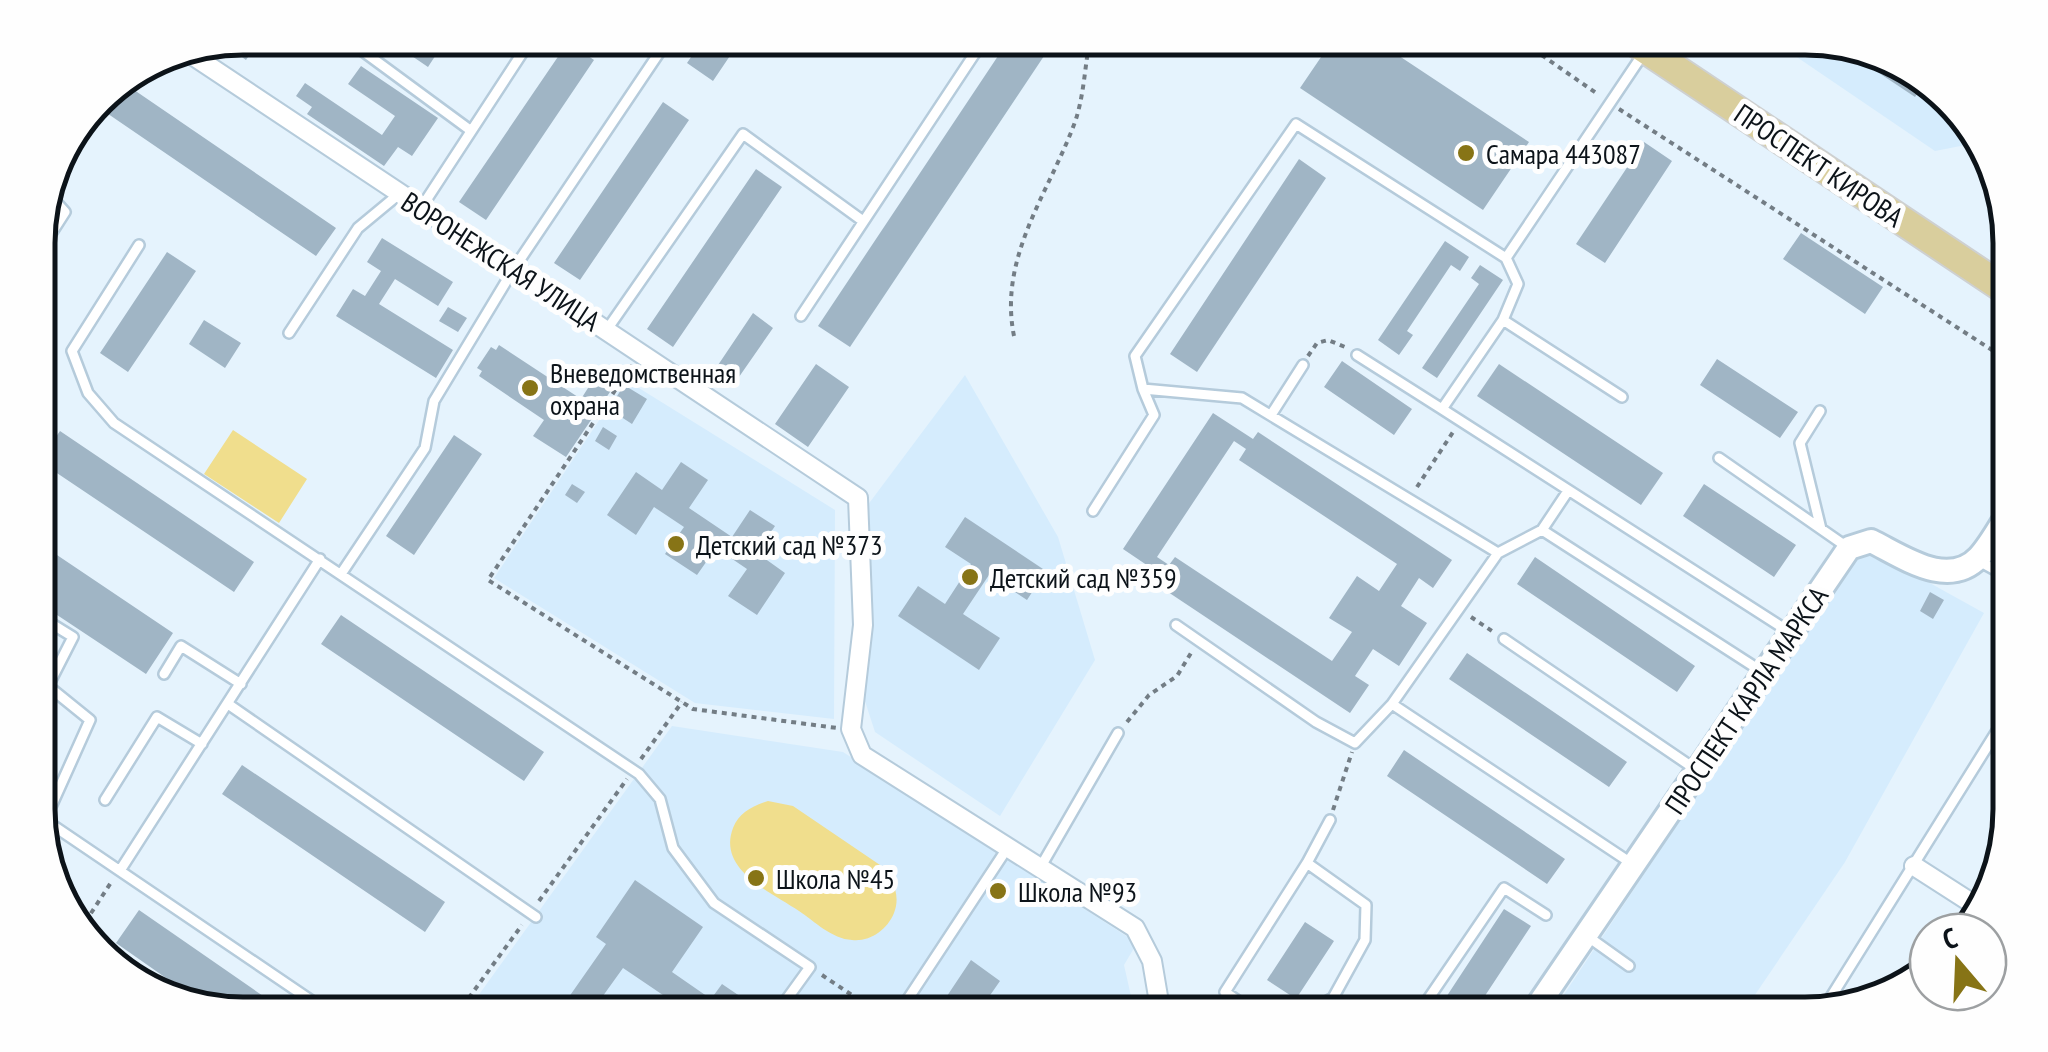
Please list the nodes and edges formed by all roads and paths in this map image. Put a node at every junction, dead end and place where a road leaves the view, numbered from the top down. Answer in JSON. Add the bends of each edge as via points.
{"nodes":[{"id":1,"x":368,"y":55,"type":"edge"},
{"id":2,"x":521,"y":55,"type":"edge"},
{"id":3,"x":658,"y":55,"type":"edge"},
{"id":4,"x":974,"y":55,"type":"edge"},
{"id":5,"x":1087,"y":55,"type":"edge"},
{"id":6,"x":1541,"y":55,"type":"edge"},
{"id":7,"x":1632,"y":55,"type":"edge"},
{"id":8,"x":1656,"y":55,"type":"edge"},
{"id":9,"x":199,"y":60,"type":"edge"},
{"id":10,"x":1610,"y":103,"type":"junction"},
{"id":11,"x":470,"y":130,"type":"junction"},
{"id":12,"x":399,"y":194,"type":"junction"},
{"id":13,"x":421,"y":208,"type":"junction"},
{"id":14,"x":864,"y":220,"type":"junction"},
{"id":15,"x":139,"y":245,"type":"dead end"},
{"id":16,"x":1506,"y":258,"type":"junction"},
{"id":17,"x":513,"y":270,"type":"junction"},
{"id":18,"x":1993,"y":281,"type":"edge"},
{"id":19,"x":801,"y":316,"type":"dead end"},
{"id":20,"x":1503,"y":320,"type":"junction"},
{"id":21,"x":606,"y":331,"type":"junction"},
{"id":22,"x":289,"y":332,"type":"dead end"},
{"id":23,"x":1014,"y":336,"type":"dead end"},
{"id":24,"x":1993,"y":351,"type":"edge"},
{"id":25,"x":640,"y":353,"type":"junction"},
{"id":26,"x":1357,"y":355,"type":"joint"},
{"id":27,"x":1302,"y":366,"type":"joint"},
{"id":28,"x":1143,"y":389,"type":"junction"},
{"id":29,"x":1622,"y":397,"type":"dead end"},
{"id":30,"x":1442,"y":409,"type":"junction"},
{"id":31,"x":1820,"y":411,"type":"dead end"},
{"id":32,"x":1271,"y":415,"type":"junction"},
{"id":33,"x":1460,"y":421,"type":"junction"},
{"id":34,"x":1720,"y":458,"type":"dead end"},
{"id":35,"x":1568,"y":491,"type":"junction"},
{"id":36,"x":1409,"y":499,"type":"junction"},
{"id":37,"x":1093,"y":511,"type":"dead end"},
{"id":38,"x":1821,"y":529,"type":"junction"},
{"id":39,"x":1542,"y":530,"type":"junction"},
{"id":40,"x":1993,"y":536,"type":"edge"},
{"id":41,"x":1849,"y":548,"type":"junction"},
{"id":42,"x":1498,"y":554,"type":"junction"},
{"id":43,"x":320,"y":559,"type":"junction"},
{"id":44,"x":1977,"y":559,"type":"junction"},
{"id":45,"x":1993,"y":568,"type":"edge"},
{"id":46,"x":341,"y":574,"type":"junction"},
{"id":47,"x":1459,"y":609,"type":"junction"},
{"id":48,"x":1176,"y":624,"type":"dead end"},
{"id":49,"x":55,"y":626,"type":"edge"},
{"id":50,"x":1791,"y":633,"type":"junction"},
{"id":51,"x":1504,"y":639,"type":"joint"},
{"id":52,"x":1198,"y":640,"type":"junction"},
{"id":53,"x":55,"y":672,"type":"edge"},
{"id":54,"x":1764,"y":673,"type":"junction"},
{"id":55,"x":164,"y":674,"type":"dead end"},
{"id":56,"x":241,"y":684,"type":"junction"},
{"id":57,"x":55,"y":692,"type":"edge"},
{"id":58,"x":682,"y":702,"type":"junction"},
{"id":59,"x":228,"y":704,"type":"junction"},
{"id":60,"x":1392,"y":704,"type":"junction"},
{"id":61,"x":851,"y":730,"type":"junction"},
{"id":62,"x":1118,"y":733,"type":"joint"},
{"id":63,"x":1993,"y":738,"type":"edge"},
{"id":64,"x":1354,"y":743,"type":"junction"},
{"id":65,"x":202,"y":744,"type":"junction"},
{"id":66,"x":633,"y":770,"type":"junction"},
{"id":67,"x":1698,"y":771,"type":"junction"},
{"id":68,"x":55,"y":791,"type":"edge"},
{"id":69,"x":104,"y":800,"type":"dead end"},
{"id":70,"x":1330,"y":820,"type":"joint"},
{"id":71,"x":56,"y":827,"type":"edge"},
{"id":72,"x":1008,"y":848,"type":"junction"},
{"id":73,"x":1307,"y":863,"type":"junction"},
{"id":74,"x":1633,"y":865,"type":"junction"},
{"id":75,"x":1914,"y":866,"type":"junction"},
{"id":76,"x":1040,"y":868,"type":"junction"},
{"id":77,"x":120,"y":869,"type":"junction"},
{"id":78,"x":1969,"y":901,"type":"edge"},
{"id":79,"x":1546,"y":914,"type":"dead end"},
{"id":80,"x":533,"y":915,"type":"junction"},
{"id":81,"x":89,"y":916,"type":"edge"},
{"id":82,"x":1587,"y":936,"type":"junction"},
{"id":83,"x":1629,"y":966,"type":"dead end"},
{"id":84,"x":810,"y":967,"type":"junction"},
{"id":85,"x":1833,"y":994,"type":"edge"},
{"id":86,"x":306,"y":997,"type":"edge"},
{"id":87,"x":470,"y":997,"type":"edge"},
{"id":88,"x":788,"y":997,"type":"edge"},
{"id":89,"x":855,"y":997,"type":"edge"},
{"id":90,"x":909,"y":997,"type":"edge"},
{"id":91,"x":1157,"y":997,"type":"edge"},
{"id":92,"x":1232,"y":997,"type":"edge"},
{"id":93,"x":1334,"y":997,"type":"edge"},
{"id":94,"x":1430,"y":997,"type":"edge"},
{"id":95,"x":1544,"y":997,"type":"edge"}],
"edges":[{"from":1,"to":11,"type":"lane"},
{"from":2,"to":11,"type":"lane"},
{"from":3,"to":17,"type":"lane"},
{"from":4,"to":14,"type":"lane"},
{"from":5,"to":23,"type":"path","via":[[1076,120],[1016,263],[1008,308]]},
{"from":6,"to":10,"type":"path"},
{"from":7,"to":10,"type":"lane"},
{"from":8,"to":18,"type":"main road","name":"ПРОСПЕКТ КИРОВА"},
{"from":9,"to":12,"type":"street","name":"ВОРОНЕЖСКАЯ УЛИЦА"},
{"from":10,"to":16,"type":"lane"},
{"from":10,"to":24,"type":"path"},
{"from":11,"to":13,"type":"lane"},
{"from":12,"to":13,"type":"street","name":"ВОРОНЕЖСКАЯ УЛИЦА"},
{"from":12,"to":22,"type":"lane","via":[[358,228]]},
{"from":13,"to":17,"type":"street","name":"ВОРОНЕЖСКАЯ УЛИЦА"},
{"from":14,"to":19,"type":"lane"},
{"from":14,"to":21,"type":"lane","via":[[743,134]]},
{"from":15,"to":43,"type":"lane","via":[[72,351],[88,392],[114,424]]},
{"from":16,"to":20,"type":"lane","via":[[1518,284]]},
{"from":16,"to":28,"type":"lane","via":[[1296,124],[1135,356]]},
{"from":17,"to":21,"type":"street","name":"ВОРОНЕЖСКАЯ УЛИЦА"},
{"from":17,"to":46,"type":"lane","via":[[434,401],[425,448]]},
{"from":20,"to":29,"type":"lane"},
{"from":20,"to":30,"type":"lane"},
{"from":21,"to":25,"type":"street","name":"ВОРОНЕЖСКАЯ УЛИЦА"},
{"from":25,"to":58,"type":"path","via":[[488,580]]},
{"from":25,"to":61,"type":"street","name":"ВОРОНЕЖСКАЯ УЛИЦА","via":[[858,498],[863,625]]},
{"from":26,"to":27,"type":"path","via":[[1328,340]]},
{"from":26,"to":30,"type":"lane"},
{"from":27,"to":32,"type":"lane"},
{"from":28,"to":32,"type":"lane","via":[[1242,398]]},
{"from":28,"to":37,"type":"lane","via":[[1154,416]]},
{"from":30,"to":33,"type":"lane"},
{"from":31,"to":38,"type":"lane","via":[[1800,442]]},
{"from":32,"to":36,"type":"lane"},
{"from":33,"to":35,"type":"lane"},
{"from":33,"to":36,"type":"path"},
{"from":34,"to":38,"type":"lane"},
{"from":35,"to":39,"type":"lane"},
{"from":35,"to":50,"type":"lane"},
{"from":36,"to":42,"type":"lane"},
{"from":38,"to":41,"type":"lane"},
{"from":39,"to":42,"type":"lane"},
{"from":39,"to":54,"type":"lane"},
{"from":40,"to":44,"type":"street"},
{"from":41,"to":44,"type":"street","via":[[1871,541],[1931,570],[1954,572]]},
{"from":41,"to":50,"type":"street","name":"ПРОСПЕКТ КАРЛА МАРКСА"},
{"from":42,"to":47,"type":"lane"},
{"from":43,"to":46,"type":"lane"},
{"from":43,"to":56,"type":"lane"},
{"from":44,"to":45,"type":"lane"},
{"from":46,"to":66,"type":"lane"},
{"from":47,"to":51,"type":"path"},
{"from":47,"to":60,"type":"lane"},
{"from":48,"to":52,"type":"lane"},
{"from":49,"to":53,"type":"lane","via":[[72,637]]},
{"from":50,"to":54,"type":"street","name":"ПРОСПЕКТ КАРЛА МАРКСА"},
{"from":51,"to":67,"type":"lane"},
{"from":52,"to":62,"type":"path","via":[[1177,676],[1149,695]]},
{"from":52,"to":64,"type":"lane"},
{"from":54,"to":67,"type":"street","name":"ПРОСПЕКТ КАРЛА МАРКСА"},
{"from":55,"to":56,"type":"lane","via":[[181,646]]},
{"from":56,"to":59,"type":"lane"},
{"from":57,"to":68,"type":"lane","via":[[90,720]]},
{"from":58,"to":61,"type":"path","via":[[694,710]]},
{"from":58,"to":66,"type":"path"},
{"from":59,"to":65,"type":"lane"},
{"from":59,"to":80,"type":"lane"},
{"from":60,"to":64,"type":"lane"},
{"from":60,"to":74,"type":"lane"},
{"from":61,"to":72,"type":"street","via":[[862,755]]},
{"from":62,"to":76,"type":"lane"},
{"from":63,"to":75,"type":"lane"},
{"from":64,"to":70,"type":"path"},
{"from":65,"to":69,"type":"lane","via":[[157,717]]},
{"from":65,"to":77,"type":"lane"},
{"from":66,"to":80,"type":"path"},
{"from":66,"to":84,"type":"lane","via":[[660,799],[673,848],[714,903]]},
{"from":67,"to":74,"type":"street","name":"ПРОСПЕКТ КАРЛА МАРКСА"},
{"from":70,"to":73,"type":"lane"},
{"from":71,"to":77,"type":"lane"},
{"from":72,"to":76,"type":"street"},
{"from":72,"to":90,"type":"lane"},
{"from":73,"to":92,"type":"lane","via":[[1224,992]]},
{"from":73,"to":93,"type":"lane","via":[[1366,905],[1365,940]]},
{"from":74,"to":82,"type":"street","name":"ПРОСПЕКТ КАРЛА МАРКСА"},
{"from":75,"to":78,"type":"street"},
{"from":75,"to":85,"type":"lane"},
{"from":76,"to":91,"type":"street","via":[[1135,928],[1152,961]]},
{"from":77,"to":81,"type":"path"},
{"from":77,"to":86,"type":"lane"},
{"from":79,"to":94,"type":"lane","via":[[1504,888]]},
{"from":80,"to":87,"type":"path"},
{"from":82,"to":83,"type":"lane"},
{"from":82,"to":95,"type":"street","name":"ПРОСПЕКТ КАРЛА МАРКСА"},
{"from":84,"to":88,"type":"lane"},
{"from":84,"to":89,"type":"path"}]}
